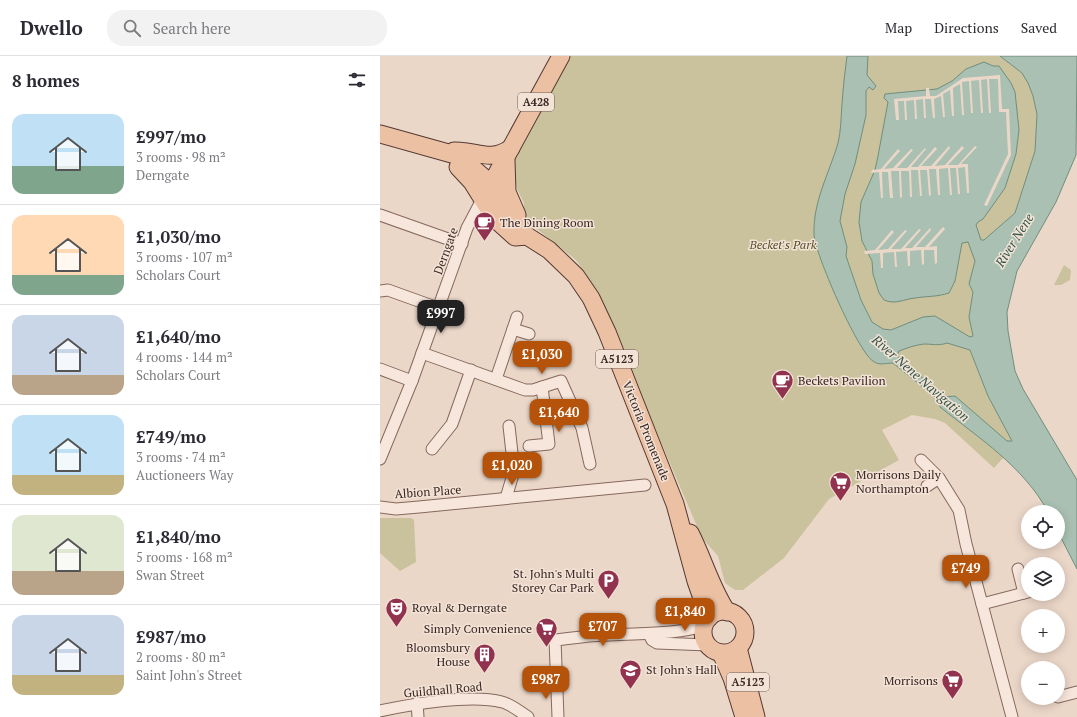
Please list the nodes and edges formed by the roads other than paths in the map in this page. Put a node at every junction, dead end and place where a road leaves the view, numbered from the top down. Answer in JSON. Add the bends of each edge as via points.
{"nodes":[{"id":1,"x":561,"y":56,"type":"edge"},
{"id":2,"x":380,"y":134,"type":"edge"},
{"id":3,"x":509,"y":152,"type":"junction"},
{"id":4,"x":443,"y":153,"type":"junction"},
{"id":5,"x":485,"y":194,"type":"junction"},
{"id":6,"x":380,"y":214,"type":"edge"},
{"id":7,"x":524,"y":231,"type":"junction"},
{"id":8,"x":462,"y":244,"type":"junction"},
{"id":9,"x":380,"y":291,"type":"edge"},
{"id":10,"x":438,"y":308,"type":"junction"},
{"id":11,"x":517,"y":317,"type":"dead end"},
{"id":12,"x":513,"y":328,"type":"junction"},
{"id":13,"x":529,"y":334,"type":"dead end"},
{"id":14,"x":422,"y":353,"type":"junction"},
{"id":15,"x":380,"y":369,"type":"edge"},
{"id":16,"x":471,"y":370,"type":"junction"},
{"id":17,"x":496,"y":379,"type":"junction"},
{"id":18,"x":412,"y":381,"type":"junction"},
{"id":19,"x":542,"y":387,"type":"junction"},
{"id":20,"x":509,"y":426,"type":"dead end"},
{"id":21,"x":529,"y":446,"type":"dead end"},
{"id":22,"x":432,"y":448,"type":"dead end"},
{"id":23,"x":380,"y":459,"type":"edge"},
{"id":24,"x":921,"y":460,"type":"dead end"},
{"id":25,"x":590,"y":464,"type":"dead end"},
{"id":26,"x":939,"y":478,"type":"junction"},
{"id":27,"x":645,"y":485,"type":"dead end"},
{"id":28,"x":927,"y":486,"type":"dead end"},
{"id":29,"x":506,"y":498,"type":"junction"},
{"id":30,"x":674,"y":504,"type":"junction"},
{"id":31,"x":380,"y":507,"type":"edge"},
{"id":32,"x":1018,"y":569,"type":"dead end"},
{"id":33,"x":1021,"y":578,"type":"edge"},
{"id":34,"x":1021,"y":593,"type":"edge"},
{"id":35,"x":982,"y":604,"type":"junction"},
{"id":36,"x":727,"y":612,"type":"junction"},
{"id":37,"x":707,"y":622,"type":"junction"},
{"id":38,"x":649,"y":634,"type":"junction"},
{"id":39,"x":738,"y":648,"type":"junction"},
{"id":40,"x":715,"y":649,"type":"junction"},
{"id":41,"x":1077,"y":694,"type":"edge"},
{"id":42,"x":1065,"y":696,"type":"edge"},
{"id":43,"x":417,"y":703,"type":"junction"},
{"id":44,"x":380,"y":711,"type":"edge"},
{"id":45,"x":418,"y":717,"type":"edge"},
{"id":46,"x":528,"y":717,"type":"edge"},
{"id":47,"x":558,"y":717,"type":"edge"},
{"id":48,"x":744,"y":717,"type":"edge"},
{"id":49,"x":756,"y":717,"type":"edge"},
{"id":50,"x":1012,"y":717,"type":"edge"}],
"edges":[{"from":1,"to":3,"type":"main road","number":"A428"},
{"from":2,"to":4,"type":"main road"},
{"from":3,"to":4,"type":"main road","via":[[484,156],[456,151]]},
{"from":3,"to":5,"type":"main road","number":"A428"},
{"from":3,"to":7,"type":"main road","via":[[508,192]]},
{"from":4,"to":5,"type":"main road","via":[[459,156],[483,177]]},
{"from":5,"to":7,"type":"main road","via":[[495,219],[515,237]]},
{"from":5,"to":8,"type":"street","name":"Derngate"},
{"from":6,"to":8,"type":"street"},
{"from":7,"to":30,"type":"main road","name":"Victoria Promenade","number":"A5123","via":[[576,276],[591,298],[607,332]]},
{"from":8,"to":10,"type":"street","name":"Derngate"},
{"from":9,"to":10,"type":"street","via":[[388,290]]},
{"from":10,"to":14,"type":"street","name":"Derngate"},
{"from":11,"to":12,"type":"street"},
{"from":12,"to":13,"type":"street"},
{"from":12,"to":17,"type":"street"},
{"from":14,"to":16,"type":"street"},
{"from":14,"to":18,"type":"street","name":"Derngate"},
{"from":15,"to":18,"type":"street"},
{"from":16,"to":17,"type":"street"},
{"from":16,"to":22,"type":"street","via":[[452,424]]},
{"from":17,"to":19,"type":"street","via":[[525,390]]},
{"from":18,"to":23,"type":"street","name":"Derngate"},
{"from":19,"to":21,"type":"street","via":[[549,444]]},
{"from":19,"to":25,"type":"street","via":[[561,381],[582,428]]},
{"from":20,"to":29,"type":"street","via":[[514,471]]},
{"from":24,"to":26,"type":"street"},
{"from":26,"to":28,"type":"street"},
{"from":26,"to":35,"type":"street","via":[[959,510]]},
{"from":27,"to":29,"type":"street","name":"Albion Place"},
{"from":29,"to":31,"type":"street","name":"Albion Place","via":[[396,509]]},
{"from":30,"to":36,"type":"main road","name":"Victoria Promenade","number":"A5123","via":[[701,554]]},
{"from":30,"to":37,"type":"main road","name":"Victoria Promenade","number":"A5123"},
{"from":32,"to":33,"type":"street"},
{"from":34,"to":35,"type":"street"},
{"from":35,"to":50,"type":"street"},
{"from":36,"to":37,"type":"main road","via":[[717,613]]},
{"from":36,"to":39,"type":"main road","via":[[737,616],[745,629],[742,643]]},
{"from":37,"to":38,"type":"street","via":[[691,630]]},
{"from":37,"to":40,"type":"main road","via":[[704,639]]},
{"from":38,"to":40,"type":"street","via":[[657,643]]},
{"from":38,"to":47,"type":"street","via":[[555,640]]},
{"from":39,"to":40,"type":"main road","via":[[728,653]]},
{"from":39,"to":49,"type":"main road","number":"A5123"},
{"from":40,"to":48,"type":"main road","number":"A5123","via":[[732,678]]},
{"from":41,"to":42,"type":"street"},
{"from":43,"to":44,"type":"street","name":"Guildhall Road"},
{"from":43,"to":45,"type":"street"},
{"from":43,"to":46,"type":"street","name":"Guildhall Road","via":[[488,699],[503,702]]}]}
